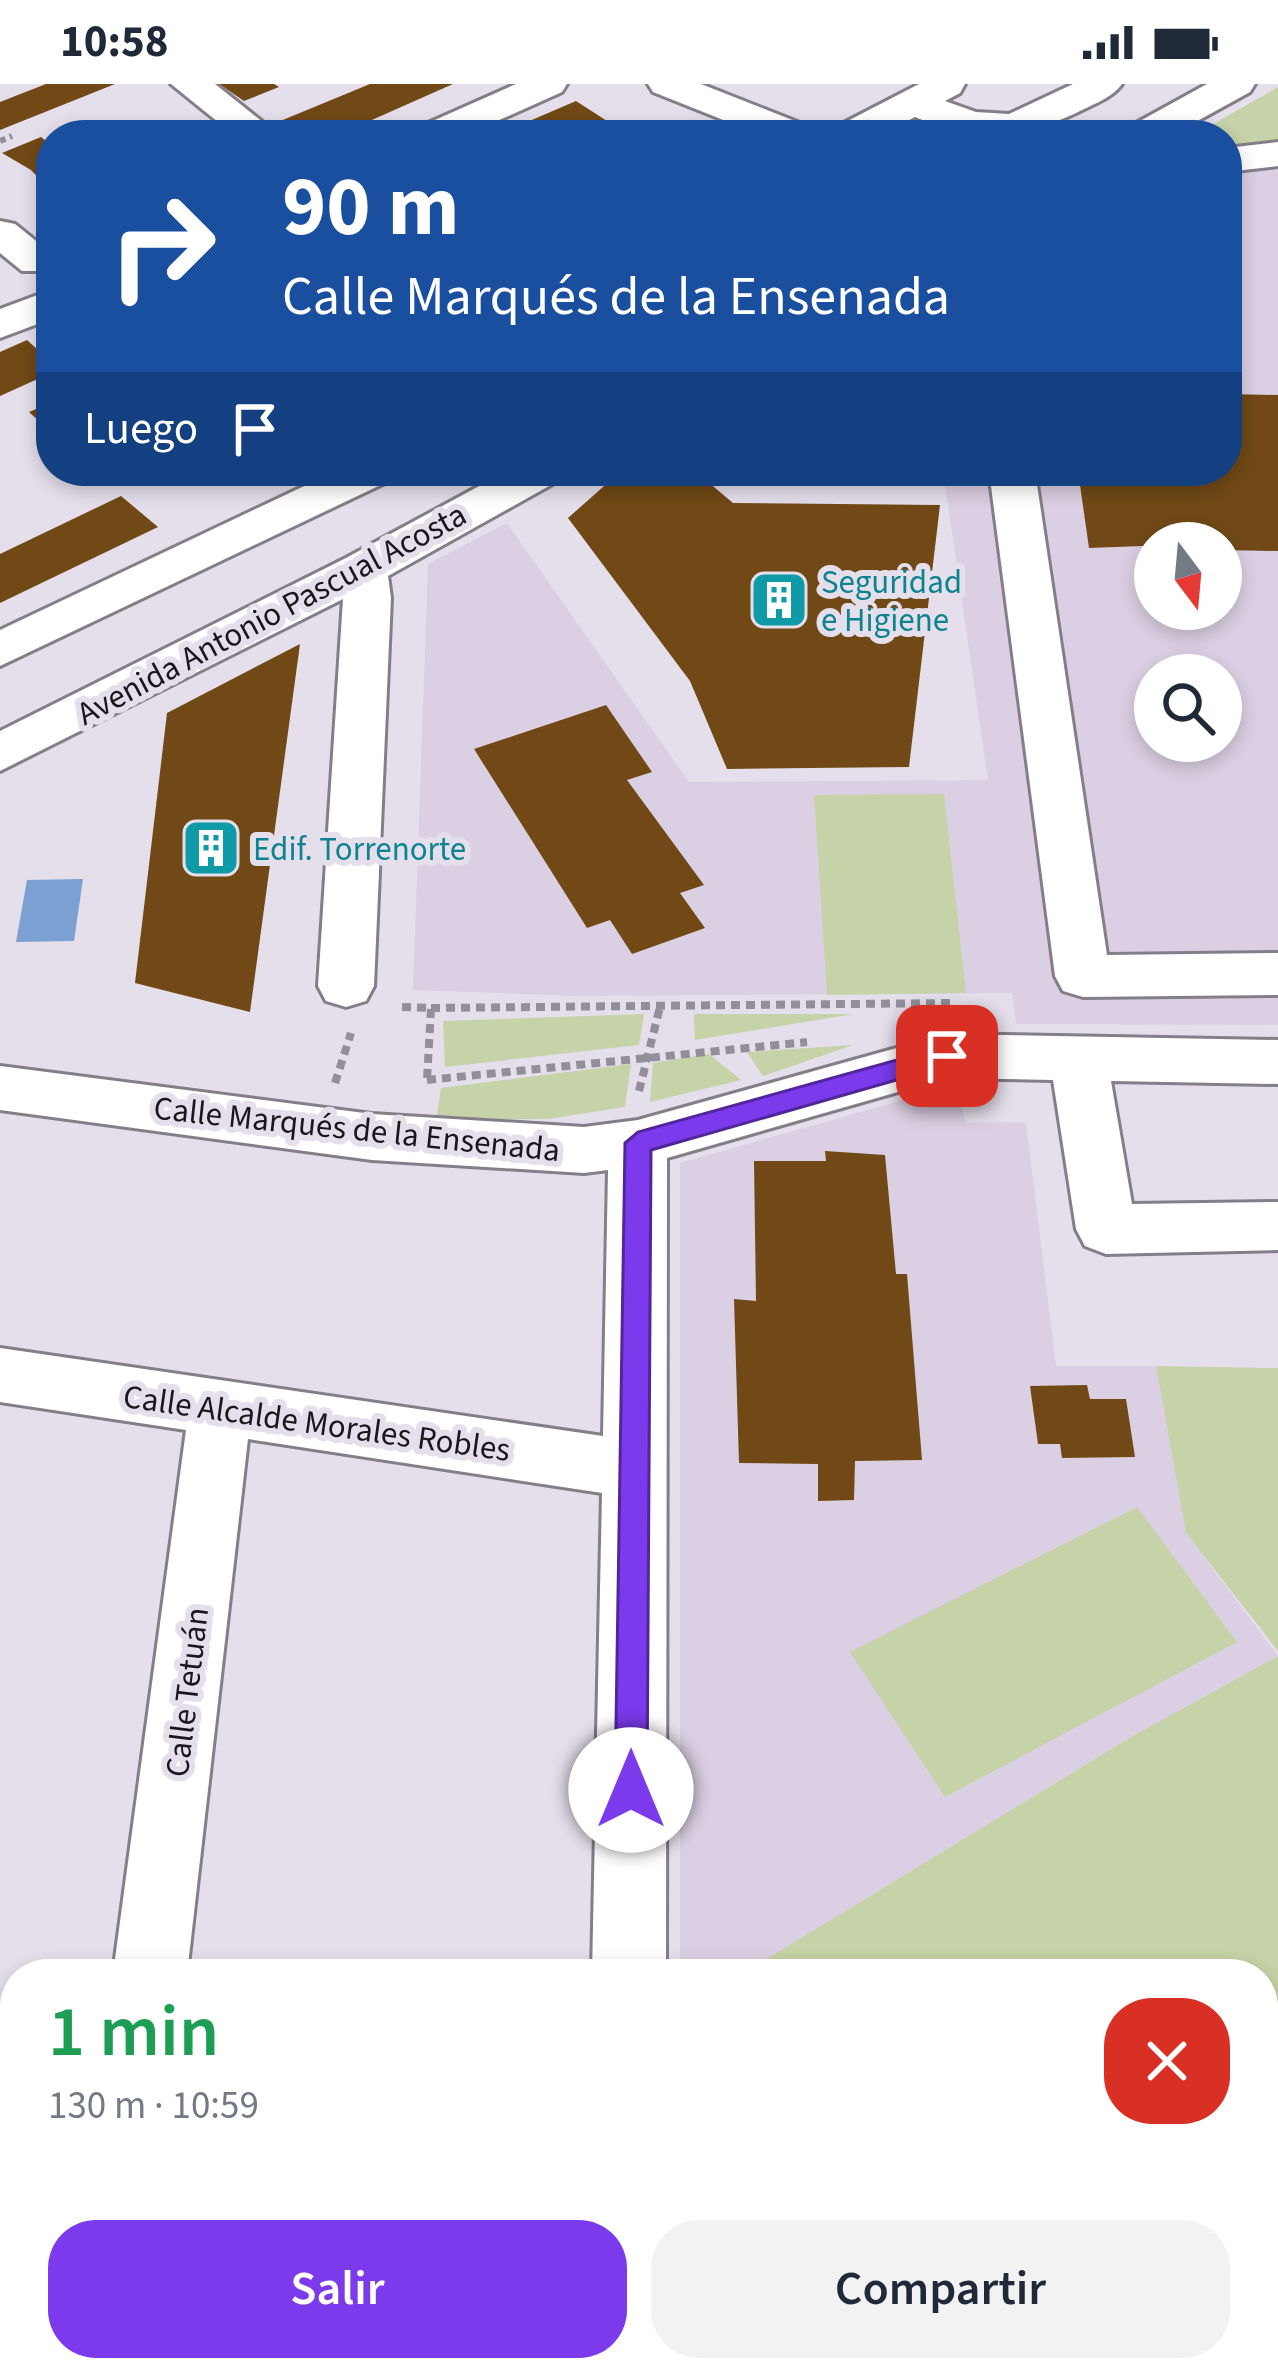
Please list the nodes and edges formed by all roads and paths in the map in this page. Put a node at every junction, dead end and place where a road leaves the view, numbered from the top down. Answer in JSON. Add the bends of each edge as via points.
{"nodes":[{"id":1,"x":190,"y":84,"type":"edge"},
{"id":2,"x":548,"y":84,"type":"edge"},
{"id":3,"x":667,"y":84,"type":"edge"},
{"id":4,"x":1103,"y":84,"type":"edge"},
{"id":5,"x":1236,"y":84,"type":"edge"},
{"id":6,"x":931,"y":93,"type":"edge"},
{"id":7,"x":239,"y":120,"type":"edge"},
{"id":8,"x":467,"y":120,"type":"edge"},
{"id":9,"x":758,"y":120,"type":"edge"},
{"id":10,"x":879,"y":120,"type":"edge"},
{"id":11,"x":956,"y":120,"type":"edge"},
{"id":12,"x":1031,"y":120,"type":"edge"},
{"id":13,"x":1170,"y":120,"type":"edge"},
{"id":14,"x":12,"y":136,"type":"dead end"},
{"id":15,"x":0,"y":141,"type":"edge"},
{"id":16,"x":1278,"y":154,"type":"edge"},
{"id":17,"x":1242,"y":158,"type":"edge"},
{"id":18,"x":0,"y":233,"type":"edge"},
{"id":19,"x":36,"y":274,"type":"edge"},
{"id":20,"x":36,"y":291,"type":"edge"},
{"id":21,"x":0,"y":325,"type":"edge"},
{"id":22,"x":305,"y":486,"type":"edge"},
{"id":23,"x":515,"y":486,"type":"edge"},
{"id":24,"x":1014,"y":486,"type":"edge"},
{"id":25,"x":363,"y":569,"type":"junction"},
{"id":26,"x":0,"y":650,"type":"edge"},
{"id":27,"x":7,"y":739,"type":"edge"},
{"id":28,"x":1278,"y":974,"type":"edge"},
{"id":29,"x":660,"y":1006,"type":"junction"},
{"id":30,"x":402,"y":1007,"type":"dead end"},
{"id":31,"x":431,"y":1008,"type":"junction"},
{"id":32,"x":348,"y":1009,"type":"joint"},
{"id":33,"x":955,"y":1016,"type":"dead end"},
{"id":34,"x":814,"y":1041,"type":"dead end"},
{"id":35,"x":649,"y":1054,"type":"junction"},
{"id":36,"x":1079,"y":1061,"type":"junction"},
{"id":37,"x":1278,"y":1062,"type":"edge"},
{"id":38,"x":427,"y":1080,"type":"junction"},
{"id":39,"x":0,"y":1088,"type":"edge"},
{"id":40,"x":331,"y":1095,"type":"dead end"},
{"id":41,"x":425,"y":1103,"type":"dead end"},
{"id":42,"x":636,"y":1127,"type":"junction"},
{"id":43,"x":1278,"y":1226,"type":"edge"},
{"id":44,"x":0,"y":1375,"type":"edge"},
{"id":45,"x":220,"y":1410,"type":"junction"},
{"id":46,"x":634,"y":1468,"type":"junction"},
{"id":47,"x":152,"y":1959,"type":"edge"},
{"id":48,"x":629,"y":1959,"type":"edge"}],
"edges":[{"from":1,"to":7,"type":"street"},
{"from":2,"to":8,"type":"street"},
{"from":3,"to":9,"type":"street"},
{"from":4,"to":12,"type":"street"},
{"from":5,"to":13,"type":"street"},
{"from":6,"to":10,"type":"street"},
{"from":6,"to":11,"type":"street"},
{"from":14,"to":15,"type":"path"},
{"from":16,"to":17,"type":"street"},
{"from":18,"to":19,"type":"street"},
{"from":20,"to":21,"type":"street"},
{"from":22,"to":26,"type":"street"},
{"from":23,"to":25,"type":"street","name":"Avenida Antonio Pascual Acosta"},
{"from":24,"to":28,"type":"street","via":[[1083,976]]},
{"from":25,"to":27,"type":"street","name":"Avenida Antonio Pascual Acosta"},
{"from":25,"to":32,"type":"street"},
{"from":29,"to":31,"type":"path"},
{"from":29,"to":33,"type":"path","via":[[952,1003]]},
{"from":29,"to":35,"type":"path"},
{"from":30,"to":31,"type":"path"},
{"from":31,"to":38,"type":"path"},
{"from":32,"to":40,"type":"path"},
{"from":34,"to":35,"type":"path"},
{"from":35,"to":38,"type":"path"},
{"from":35,"to":42,"type":"path"},
{"from":36,"to":37,"type":"street","name":"Calle Marqués de la Ensenada"},
{"from":36,"to":42,"type":"street","name":"Calle Marqués de la Ensenada","via":[[947,1056]]},
{"from":36,"to":43,"type":"street","via":[[1106,1229]]},
{"from":38,"to":41,"type":"path"},
{"from":39,"to":42,"type":"street","name":"Calle Marqués de la Ensenada","via":[[372,1136],[584,1150]]},
{"from":42,"to":46,"type":"street"},
{"from":44,"to":45,"type":"street","name":"Calle Alcalde Morales Robles"},
{"from":45,"to":46,"type":"street","name":"Calle Alcalde Morales Robles"},
{"from":45,"to":47,"type":"street","name":"Calle Tetuán"},
{"from":46,"to":48,"type":"street"}]}
